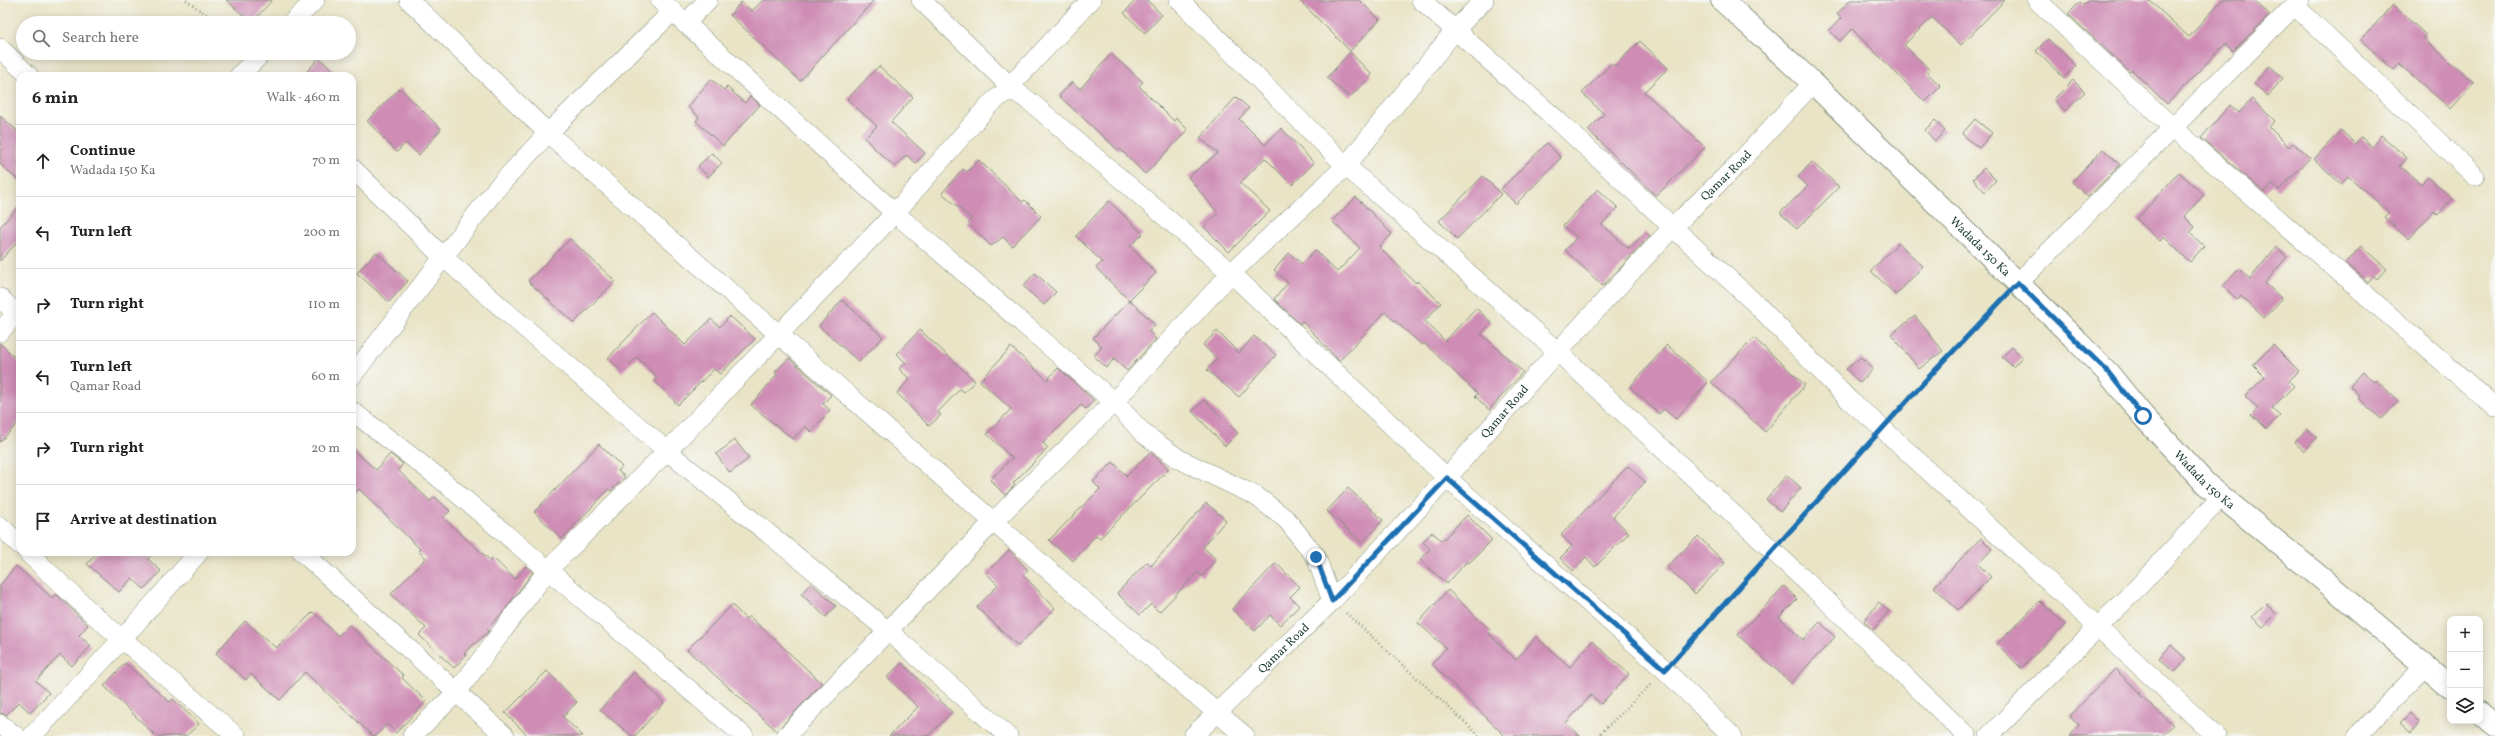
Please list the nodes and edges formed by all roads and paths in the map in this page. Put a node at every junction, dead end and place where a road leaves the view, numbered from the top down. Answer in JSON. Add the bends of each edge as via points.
{"nodes":[{"id":1,"x":186,"y":0,"type":"edge"},
{"id":2,"x":315,"y":0,"type":"edge"},
{"id":3,"x":409,"y":0,"type":"edge"},
{"id":4,"x":708,"y":0,"type":"edge"},
{"id":5,"x":921,"y":0,"type":"edge"},
{"id":6,"x":1091,"y":0,"type":"edge"},
{"id":7,"x":1179,"y":0,"type":"edge"},
{"id":8,"x":1421,"y":0,"type":"edge"},
{"id":9,"x":1484,"y":0,"type":"edge"},
{"id":10,"x":1722,"y":0,"type":"edge"},
{"id":11,"x":2037,"y":0,"type":"edge"},
{"id":12,"x":2298,"y":3,"type":"edge"},
{"id":13,"x":672,"y":12,"type":"edge"},
{"id":14,"x":208,"y":16,"type":"edge"},
{"id":15,"x":299,"y":16,"type":"edge"},
{"id":16,"x":1456,"y":29,"type":"junction"},
{"id":17,"x":0,"y":48,"type":"edge"},
{"id":18,"x":257,"y":60,"type":"edge"},
{"id":19,"x":25,"y":72,"type":"edge"},
{"id":20,"x":249,"y":72,"type":"edge"},
{"id":21,"x":1813,"y":83,"type":"junction"},
{"id":22,"x":1012,"y":89,"type":"junction"},
{"id":23,"x":2172,"y":127,"type":"junction"},
{"id":24,"x":548,"y":133,"type":"junction"},
{"id":25,"x":1346,"y":166,"type":"junction"},
{"id":26,"x":356,"y":172,"type":"edge"},
{"id":27,"x":2475,"y":176,"type":"dead end"},
{"id":28,"x":895,"y":213,"type":"junction"},
{"id":29,"x":1672,"y":228,"type":"junction"},
{"id":30,"x":442,"y":256,"type":"junction"},
{"id":31,"x":1231,"y":273,"type":"junction"},
{"id":32,"x":2018,"y":283,"type":"junction"},
{"id":33,"x":0,"y":298,"type":"edge"},
{"id":34,"x":16,"y":311,"type":"edge"},
{"id":35,"x":16,"y":316,"type":"edge"},
{"id":36,"x":0,"y":332,"type":"edge"},
{"id":37,"x":778,"y":334,"type":"junction"},
{"id":38,"x":1558,"y":352,"type":"junction"},
{"id":39,"x":356,"y":371,"type":"edge"},
{"id":40,"x":1114,"y":402,"type":"junction"},
{"id":41,"x":2495,"y":407,"type":"edge"},
{"id":42,"x":356,"y":414,"type":"edge"},
{"id":43,"x":1883,"y":429,"type":"junction"},
{"id":44,"x":667,"y":451,"type":"junction"},
{"id":45,"x":1447,"y":478,"type":"junction"},
{"id":46,"x":2221,"y":497,"type":"junction"},
{"id":47,"x":993,"y":522,"type":"junction"},
{"id":48,"x":0,"y":526,"type":"edge"},
{"id":49,"x":16,"y":541,"type":"edge"},
{"id":50,"x":1772,"y":551,"type":"junction"},
{"id":51,"x":32,"y":556,"type":"edge"},
{"id":52,"x":195,"y":556,"type":"edge"},
{"id":53,"x":306,"y":556,"type":"edge"},
{"id":54,"x":547,"y":571,"type":"junction"},
{"id":55,"x":1332,"y":601,"type":"junction"},
{"id":56,"x":2097,"y":628,"type":"junction"},
{"id":57,"x":887,"y":630,"type":"junction"},
{"id":58,"x":123,"y":638,"type":"junction"},
{"id":59,"x":2425,"y":666,"type":"junction"},
{"id":60,"x":1665,"y":670,"type":"junction"},
{"id":61,"x":2447,"y":684,"type":"edge"},
{"id":62,"x":457,"y":692,"type":"junction"},
{"id":63,"x":1218,"y":712,"type":"junction"},
{"id":64,"x":2483,"y":716,"type":"edge"},
{"id":65,"x":2495,"y":726,"type":"edge"},
{"id":66,"x":32,"y":736,"type":"edge"},
{"id":67,"x":236,"y":736,"type":"edge"},
{"id":68,"x":412,"y":736,"type":"edge"},
{"id":69,"x":505,"y":736,"type":"edge"},
{"id":70,"x":744,"y":736,"type":"edge"},
{"id":71,"x":786,"y":736,"type":"edge"},
{"id":72,"x":1008,"y":736,"type":"edge"},
{"id":73,"x":1193,"y":736,"type":"edge"},
{"id":74,"x":1245,"y":736,"type":"edge"},
{"id":75,"x":1480,"y":736,"type":"edge"},
{"id":76,"x":1598,"y":736,"type":"edge"},
{"id":77,"x":1732,"y":736,"type":"edge"},
{"id":78,"x":1967,"y":736,"type":"edge"},
{"id":79,"x":1989,"y":736,"type":"edge"},
{"id":80,"x":2216,"y":736,"type":"edge"},
{"id":81,"x":2357,"y":736,"type":"edge"}],
"edges":[{"from":1,"to":14,"type":"path"},
{"from":2,"to":15,"type":"street"},
{"from":3,"to":24,"type":"street"},
{"from":4,"to":13,"type":"street"},
{"from":5,"to":22,"type":"street"},
{"from":6,"to":22,"type":"street"},
{"from":7,"to":25,"type":"street"},
{"from":8,"to":16,"type":"street"},
{"from":9,"to":16,"type":"street"},
{"from":10,"to":21,"type":"street","name":"Wadada 150 Ka"},
{"from":11,"to":23,"type":"street"},
{"from":12,"to":23,"type":"street"},
{"from":12,"to":27,"type":"street"},
{"from":13,"to":24,"type":"street"},
{"from":13,"to":28,"type":"street"},
{"from":16,"to":25,"type":"street"},
{"from":16,"to":29,"type":"street"},
{"from":17,"to":19,"type":"street"},
{"from":18,"to":20,"type":"street"},
{"from":21,"to":29,"type":"street","name":"Qamar Road","via":[[1739,164]]},
{"from":21,"to":32,"type":"street","name":"Wadada 150 Ka"},
{"from":22,"to":28,"type":"street","via":[[988,105]]},
{"from":22,"to":31,"type":"street","via":[[1033,104]]},
{"from":23,"to":32,"type":"street"},
{"from":23,"to":41,"type":"street"},
{"from":24,"to":30,"type":"street","via":[[495,190]]},
{"from":24,"to":37,"type":"street"},
{"from":25,"to":31,"type":"street"},
{"from":25,"to":38,"type":"street"},
{"from":26,"to":30,"type":"street"},
{"from":28,"to":37,"type":"street"},
{"from":28,"to":40,"type":"street"},
{"from":29,"to":38,"type":"street","name":"Qamar Road"},
{"from":29,"to":43,"type":"street","via":[[1758,306],[1849,400]]},
{"from":30,"to":39,"type":"street"},
{"from":30,"to":44,"type":"street"},
{"from":31,"to":40,"type":"street"},
{"from":31,"to":45,"type":"street"},
{"from":32,"to":43,"type":"path"},
{"from":32,"to":46,"type":"street","name":"Wadada 150 Ka","via":[[2108,372],[2191,471]]},
{"from":33,"to":34,"type":"street"},
{"from":35,"to":36,"type":"street"},
{"from":37,"to":44,"type":"street"},
{"from":37,"to":47,"type":"street"},
{"from":38,"to":45,"type":"street","name":"Qamar Road"},
{"from":38,"to":50,"type":"street"},
{"from":40,"to":47,"type":"street"},
{"from":40,"to":55,"type":"street","via":[[1144,434],[1179,459],[1256,496],[1287,520],[1316,557]]},
{"from":42,"to":54,"type":"street","via":[[438,477]]},
{"from":43,"to":50,"type":"path"},
{"from":43,"to":56,"type":"street"},
{"from":44,"to":54,"type":"street"},
{"from":44,"to":57,"type":"street"},
{"from":45,"to":55,"type":"street","name":"Qamar Road"},
{"from":45,"to":60,"type":"street"},
{"from":46,"to":56,"type":"street"},
{"from":46,"to":59,"type":"street","name":"Wadada 150 Ka"},
{"from":47,"to":57,"type":"street"},
{"from":47,"to":63,"type":"street","via":[[1143,652]]},
{"from":48,"to":49,"type":"street"},
{"from":50,"to":60,"type":"path"},
{"from":50,"to":78,"type":"street"},
{"from":51,"to":58,"type":"street","via":[[94,615]]},
{"from":52,"to":58,"type":"street"},
{"from":53,"to":62,"type":"street"},
{"from":54,"to":62,"type":"street"},
{"from":54,"to":70,"type":"street"},
{"from":55,"to":63,"type":"street","name":"Qamar Road"},
{"from":55,"to":75,"type":"path"},
{"from":56,"to":79,"type":"street"},
{"from":56,"to":80,"type":"street"},
{"from":57,"to":71,"type":"street"},
{"from":57,"to":72,"type":"street"},
{"from":58,"to":66,"type":"street"},
{"from":58,"to":67,"type":"street"},
{"from":59,"to":61,"type":"street","name":"Wadada 150 Ka"},
{"from":59,"to":81,"type":"street"},
{"from":60,"to":76,"type":"path"},
{"from":60,"to":77,"type":"street"},
{"from":62,"to":68,"type":"street"},
{"from":62,"to":69,"type":"street"},
{"from":63,"to":73,"type":"street","name":"Qamar Road"},
{"from":63,"to":74,"type":"street"},
{"from":64,"to":65,"type":"street"}]}
